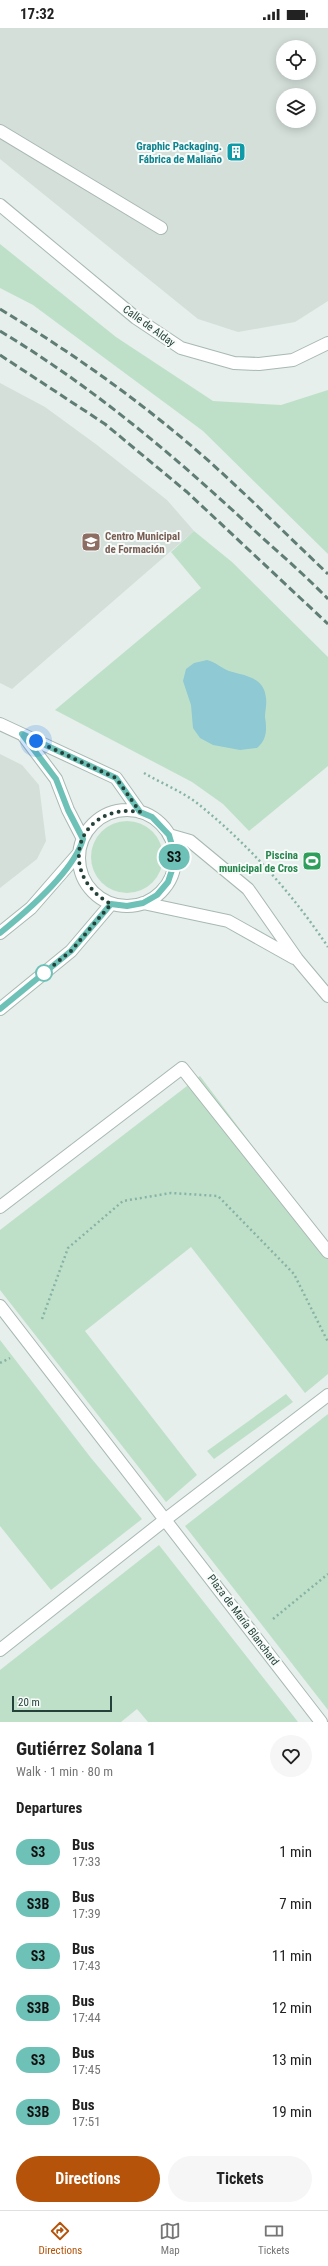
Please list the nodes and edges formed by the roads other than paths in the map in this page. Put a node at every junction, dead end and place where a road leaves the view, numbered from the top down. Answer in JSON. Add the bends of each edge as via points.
{"nodes":[{"id":1,"x":0,"y":131,"type":"edge"},
{"id":2,"x":0,"y":205,"type":"edge"},
{"id":3,"x":162,"y":228,"type":"dead end"},
{"id":4,"x":328,"y":343,"type":"edge"},
{"id":5,"x":0,"y":724,"type":"edge"},
{"id":6,"x":22,"y":734,"type":"junction"},
{"id":7,"x":140,"y":812,"type":"junction"},
{"id":8,"x":169,"y":835,"type":"junction"},
{"id":9,"x":83,"y":839,"type":"junction"},
{"id":10,"x":79,"y":853,"type":"junction"},
{"id":11,"x":143,"y":903,"type":"junction"},
{"id":12,"x":111,"y":904,"type":"junction"},
{"id":13,"x":0,"y":933,"type":"edge"},
{"id":14,"x":297,"y":959,"type":"junction"},
{"id":15,"x":328,"y":996,"type":"edge"},
{"id":16,"x":0,"y":1009,"type":"edge"},
{"id":17,"x":0,"y":1207,"type":"edge"},
{"id":18,"x":328,"y":1252,"type":"edge"},
{"id":19,"x":0,"y":1306,"type":"edge"},
{"id":20,"x":328,"y":1395,"type":"edge"},
{"id":21,"x":166,"y":1519,"type":"junction"},
{"id":22,"x":0,"y":1650,"type":"edge"},
{"id":23,"x":321,"y":1722,"type":"edge"}],
"edges":[{"from":1,"to":3,"type":"street"},
{"from":2,"to":4,"type":"street","name":"Calle de Alday","via":[[136,318],[181,348],[234,363],[259,364],[293,360]]},
{"from":5,"to":6,"type":"street"},
{"from":6,"to":7,"type":"street","via":[[116,778]]},
{"from":6,"to":9,"type":"street","via":[[56,779]]},
{"from":7,"to":8,"type":"street","via":[[152,817]]},
{"from":7,"to":9,"type":"street","via":[[126,810],[106,815],[90,828]]},
{"from":8,"to":11,"type":"street","via":[[174,852],[168,882],[157,895]]},
{"from":8,"to":14,"type":"street","via":[[190,841],[248,889]]},
{"from":9,"to":10,"type":"street"},
{"from":10,"to":12,"type":"street","via":[[80,869],[86,884],[97,896]]},
{"from":10,"to":13,"type":"street","via":[[31,908]]},
{"from":11,"to":12,"type":"street","via":[[127,906]]},
{"from":11,"to":14,"type":"street","via":[[228,921]]},
{"from":12,"to":16,"type":"street","via":[[71,951]]},
{"from":14,"to":15,"type":"street"},
{"from":17,"to":18,"type":"street","via":[[182,1068]]},
{"from":19,"to":21,"type":"street","name":"Plaza de María Blanchard"},
{"from":20,"to":21,"type":"street"},
{"from":21,"to":22,"type":"street"},
{"from":21,"to":23,"type":"street","name":"Plaza de María Blanchard"}]}
